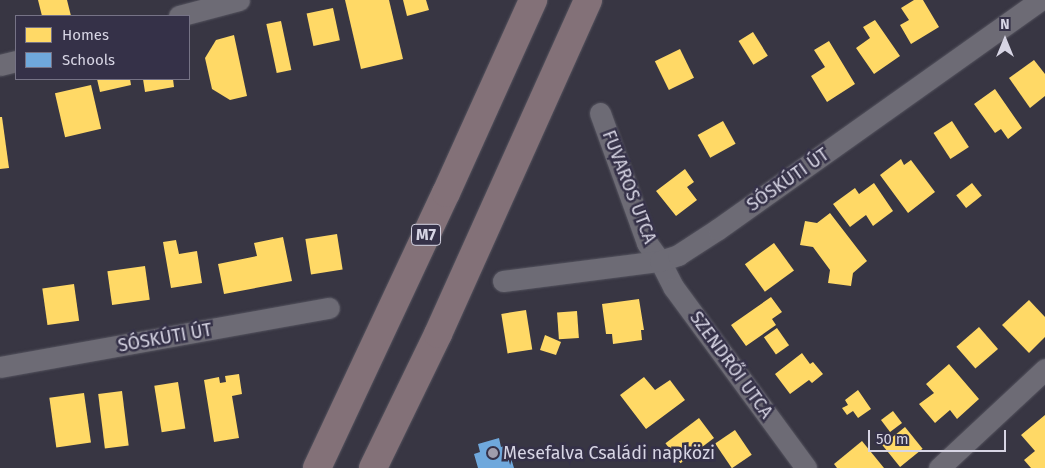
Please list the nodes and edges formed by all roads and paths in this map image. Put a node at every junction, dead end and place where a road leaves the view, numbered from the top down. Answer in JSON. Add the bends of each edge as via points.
{"nodes":[{"id":1,"x":238,"y":0,"type":"edge"},
{"id":2,"x":533,"y":0,"type":"edge"},
{"id":3,"x":588,"y":0,"type":"edge"},
{"id":4,"x":1040,"y":0,"type":"edge"},
{"id":5,"x":183,"y":15,"type":"edge"},
{"id":6,"x":15,"y":61,"type":"edge"},
{"id":7,"x":0,"y":65,"type":"edge"},
{"id":8,"x":600,"y":113,"type":"dead end"},
{"id":9,"x":660,"y":261,"type":"junction"},
{"id":10,"x":503,"y":281,"type":"dead end"},
{"id":11,"x":329,"y":308,"type":"dead end"},
{"id":12,"x":0,"y":367,"type":"edge"},
{"id":13,"x":1045,"y":369,"type":"edge"},
{"id":14,"x":316,"y":468,"type":"edge"},
{"id":15,"x":373,"y":468,"type":"edge"},
{"id":16,"x":806,"y":468,"type":"edge"},
{"id":17,"x":939,"y":468,"type":"edge"}],
"edges":[{"from":1,"to":5,"type":"street"},
{"from":2,"to":14,"type":"highway","number":"M7"},
{"from":3,"to":15,"type":"highway","via":[[438,334]]},
{"from":4,"to":9,"type":"street","name":"SÓSKÚTI ÚT","via":[[718,229],[678,255]]},
{"from":6,"to":7,"type":"street"},
{"from":8,"to":9,"type":"street","name":"FUVAROS UTCA","via":[[647,243]]},
{"from":9,"to":10,"type":"street","name":"SÓSKÚTI ÚT"},
{"from":9,"to":16,"type":"street","name":"SZENDRŐI UTCA","via":[[674,288]]},
{"from":11,"to":12,"type":"street","name":"SÓSKÚTI ÚT"},
{"from":13,"to":17,"type":"street"}]}
